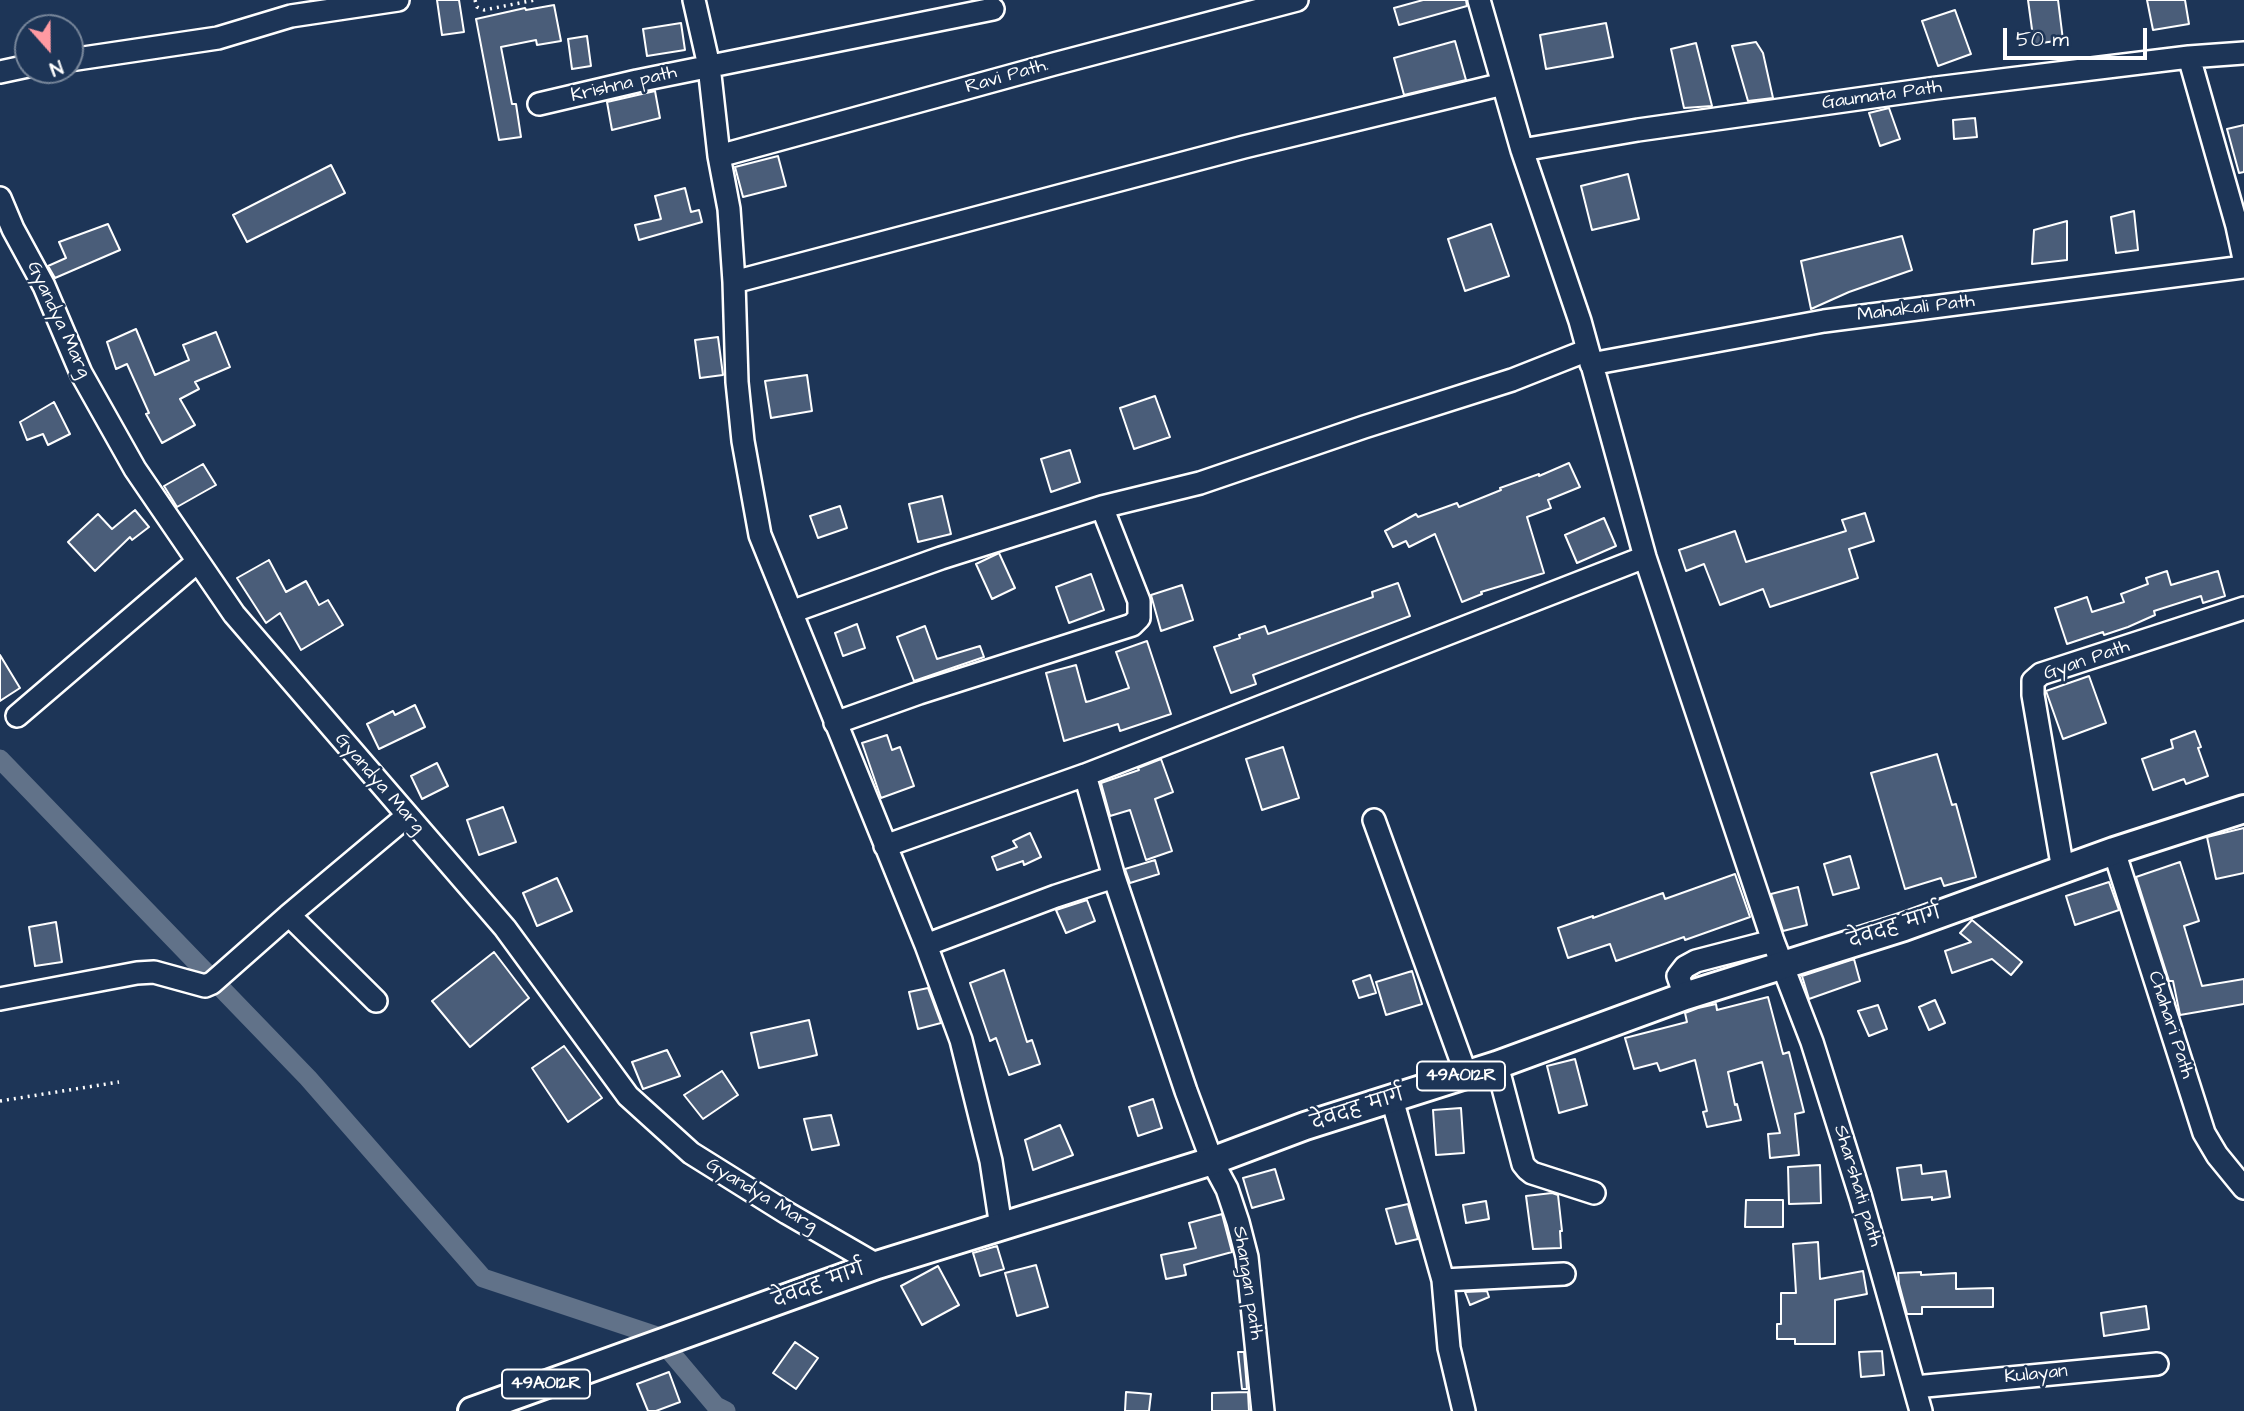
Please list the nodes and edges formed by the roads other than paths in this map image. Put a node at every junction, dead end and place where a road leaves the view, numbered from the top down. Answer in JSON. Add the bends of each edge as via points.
{"nodes":[{"id":1,"x":398,"y":0,"type":"edge"},
{"id":2,"x":694,"y":0,"type":"edge"},
{"id":3,"x":1297,"y":0,"type":"edge"},
{"id":4,"x":1484,"y":1,"type":"edge"},
{"id":5,"x":993,"y":9,"type":"dead end"},
{"id":6,"x":2244,"y":53,"type":"edge"},
{"id":7,"x":2189,"y":57,"type":"junction"},
{"id":8,"x":84,"y":58,"type":"edge"},
{"id":9,"x":709,"y":66,"type":"junction"},
{"id":10,"x":1503,"y":83,"type":"junction"},
{"id":11,"x":539,"y":104,"type":"dead end"},
{"id":12,"x":1522,"y":150,"type":"junction"},
{"id":13,"x":719,"y":156,"type":"junction"},
{"id":14,"x":0,"y":198,"type":"edge"},
{"id":15,"x":2244,"y":260,"type":"edge"},
{"id":16,"x":2244,"y":267,"type":"edge"},
{"id":17,"x":734,"y":282,"type":"junction"},
{"id":18,"x":1589,"y":357,"type":"junction"},
{"id":19,"x":1102,"y":508,"type":"junction"},
{"id":20,"x":1645,"y":557,"type":"junction"},
{"id":21,"x":197,"y":562,"type":"junction"},
{"id":22,"x":2244,"y":608,"type":"edge"},
{"id":23,"x":791,"y":612,"type":"junction"},
{"id":24,"x":17,"y":716,"type":"dead end"},
{"id":25,"x":835,"y":723,"type":"junction"},
{"id":26,"x":1085,"y":775,"type":"junction"},
{"id":27,"x":2244,"y":808,"type":"edge"},
{"id":28,"x":407,"y":816,"type":"junction"},
{"id":29,"x":1374,"y":820,"type":"dead end"},
{"id":30,"x":885,"y":846,"type":"junction"},
{"id":31,"x":2115,"y":851,"type":"junction"},
{"id":32,"x":2063,"y":870,"type":"junction"},
{"id":33,"x":1114,"y":877,"type":"junction"},
{"id":34,"x":289,"y":915,"type":"junction"},
{"id":35,"x":926,"y":946,"type":"junction"},
{"id":36,"x":1778,"y":953,"type":"junction"},
{"id":37,"x":0,"y":999,"type":"edge"},
{"id":38,"x":376,"y":1001,"type":"dead end"},
{"id":39,"x":1497,"y":1065,"type":"junction"},
{"id":40,"x":1466,"y":1074,"type":"junction"},
{"id":41,"x":1392,"y":1100,"type":"junction"},
{"id":42,"x":1212,"y":1161,"type":"junction"},
{"id":43,"x":2244,"y":1188,"type":"edge"},
{"id":44,"x":1594,"y":1193,"type":"dead end"},
{"id":45,"x":1002,"y":1227,"type":"junction"},
{"id":46,"x":877,"y":1265,"type":"junction"},
{"id":47,"x":1564,"y":1274,"type":"dead end"},
{"id":48,"x":1443,"y":1280,"type":"junction"},
{"id":49,"x":2157,"y":1364,"type":"dead end"},
{"id":50,"x":1915,"y":1387,"type":"junction"},
{"id":51,"x":472,"y":1411,"type":"edge"},
{"id":52,"x":1263,"y":1411,"type":"edge"},
{"id":53,"x":1464,"y":1411,"type":"edge"},
{"id":54,"x":1922,"y":1411,"type":"edge"}],
"edges":[{"from":1,"to":8,"type":"street","via":[[291,16],[218,38]]},
{"from":2,"to":9,"type":"street"},
{"from":3,"to":13,"type":"street","name":"Ravi Path."},
{"from":4,"to":10,"type":"street","name":"Sharshati path"},
{"from":5,"to":9,"type":"street","name":"Krishna path"},
{"from":6,"to":7,"type":"street","name":"Gaumata Path"},
{"from":7,"to":12,"type":"street","name":"Gaumata Path","via":[[1638,130]]},
{"from":7,"to":15,"type":"street"},
{"from":9,"to":11,"type":"street","name":"Krishna path"},
{"from":9,"to":13,"type":"street"},
{"from":10,"to":12,"type":"street","name":"Sharshati path"},
{"from":10,"to":17,"type":"street"},
{"from":12,"to":18,"type":"street","name":"Sharshati path"},
{"from":13,"to":17,"type":"street","via":[[729,209]]},
{"from":14,"to":21,"type":"street","name":"Gyandya Marg","via":[[81,373],[135,469]]},
{"from":16,"to":18,"type":"street","name":"Mahakali Path","via":[[1824,321]]},
{"from":17,"to":23,"type":"street","via":[[737,382],[751,494],[760,535]]},
{"from":18,"to":19,"type":"street","name":"Mahakali Path","via":[[1200,483]]},
{"from":18,"to":20,"type":"street","name":"Sharshati path"},
{"from":19,"to":23,"type":"street","name":"Mahakali Path","via":[[941,558]]},
{"from":19,"to":25,"type":"street","via":[[1139,601],[1139,618],[1132,625]]},
{"from":20,"to":26,"type":"street"},
{"from":20,"to":36,"type":"street","name":"Sharshati path"},
{"from":21,"to":24,"type":"street"},
{"from":21,"to":28,"type":"street","name":"Gyandya Marg","via":[[234,614]]},
{"from":22,"to":32,"type":"street","name":"Gyan Path","via":[[2041,674],[2033,681]]},
{"from":23,"to":25,"type":"street"},
{"from":25,"to":30,"type":"street"},
{"from":26,"to":30,"type":"street"},
{"from":26,"to":33,"type":"street","name":"Shangan path"},
{"from":27,"to":31,"type":"main road","name":"देवदह मार्ग","number":"49A012R"},
{"from":28,"to":34,"type":"street"},
{"from":28,"to":46,"type":"street","name":"Gyandya Marg","via":[[505,928],[628,1096],[691,1153]]},
{"from":29,"to":40,"type":"street"},
{"from":30,"to":35,"type":"street"},
{"from":31,"to":32,"type":"main road","name":"देवदह मार्ग","number":"49A012R"},
{"from":31,"to":43,"type":"street","name":"Chahari Path","via":[[2204,1133]]},
{"from":32,"to":36,"type":"main road","name":"देवदह मार्ग","number":"49A012R","via":[[1904,927]]},
{"from":33,"to":35,"type":"street"},
{"from":33,"to":42,"type":"street","name":"Shangan path"},
{"from":34,"to":37,"type":"street","via":[[205,986],[155,972],[137,973]]},
{"from":34,"to":38,"type":"street"},
{"from":35,"to":45,"type":"street","via":[[961,1040]]},
{"from":36,"to":39,"type":"main road","name":"देवदह मार्ग","number":"49A012R","via":[[1685,996]]},
{"from":36,"to":50,"type":"street","name":"Sharshati path","via":[[1812,1042]]},
{"from":39,"to":40,"type":"main road","name":"देवदह मार्ग","number":"49A012R"},
{"from":39,"to":44,"type":"street","via":[[1523,1164],[1532,1173]]},
{"from":40,"to":41,"type":"main road","name":"देवदह मार्ग","number":"49A012R"},
{"from":41,"to":42,"type":"main road","name":"देवदह मार्ग","number":"49A012R"},
{"from":41,"to":48,"type":"street"},
{"from":42,"to":45,"type":"main road","name":"देवदह मार्ग","number":"49A012R"},
{"from":42,"to":52,"type":"street","name":"Shangan path","via":[[1227,1189],[1247,1257]]},
{"from":45,"to":46,"type":"main road","name":"देवदह मार्ग","number":"49A012R"},
{"from":46,"to":51,"type":"main road","name":"देवदह मार्ग","number":"49A012R"},
{"from":47,"to":48,"type":"street"},
{"from":48,"to":53,"type":"street","via":[[1450,1348]]},
{"from":49,"to":50,"type":"street","name":"Kulayan"},
{"from":50,"to":54,"type":"street","name":"Sharshati path"}]}
